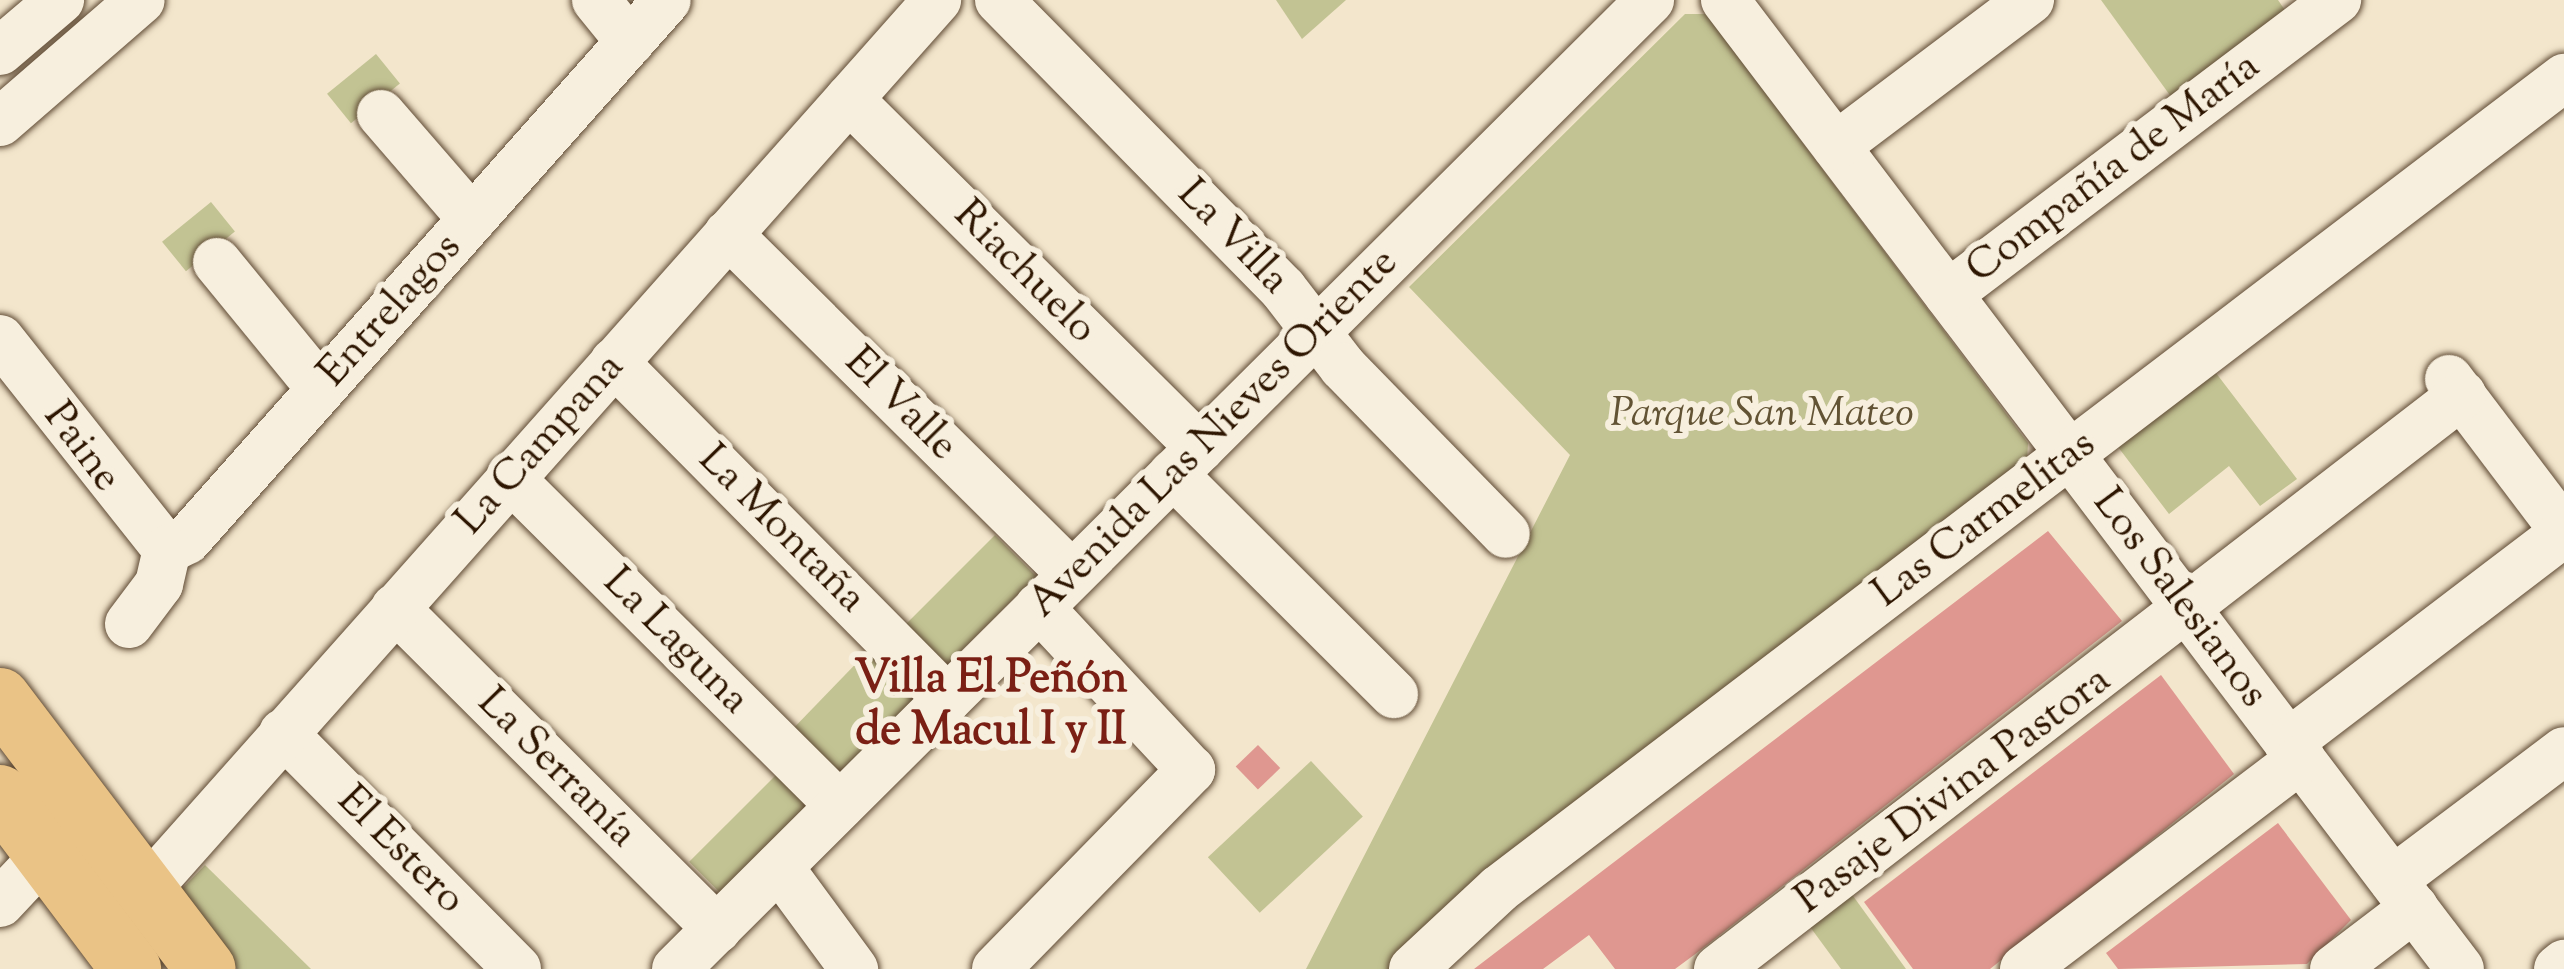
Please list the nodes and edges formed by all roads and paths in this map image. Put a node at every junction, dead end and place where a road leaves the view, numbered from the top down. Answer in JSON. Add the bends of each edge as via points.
{"nodes":[{"id":1,"x":60,"y":0,"type":"edge"},
{"id":2,"x":141,"y":0,"type":"edge"},
{"id":3,"x":596,"y":0,"type":"edge"},
{"id":4,"x":667,"y":0,"type":"edge"},
{"id":5,"x":937,"y":0,"type":"edge"},
{"id":6,"x":999,"y":0,"type":"edge"},
{"id":7,"x":1725,"y":0,"type":"edge"},
{"id":8,"x":2030,"y":0,"type":"edge"},
{"id":9,"x":2337,"y":0,"type":"edge"},
{"id":10,"x":1623,"y":10,"type":"edge"},
{"id":11,"x":630,"y":42,"type":"junction"},
{"id":12,"x":0,"y":51,"type":"edge"},
{"id":13,"x":2564,"y":78,"type":"edge"},
{"id":14,"x":849,"y":99,"type":"junction"},
{"id":15,"x":382,"y":114,"type":"dead end"},
{"id":16,"x":0,"y":122,"type":"edge"},
{"id":17,"x":1836,"y":146,"type":"junction"},
{"id":18,"x":472,"y":219,"type":"junction"},
{"id":19,"x":728,"y":234,"type":"junction"},
{"id":20,"x":218,"y":262,"type":"dead end"},
{"id":21,"x":1948,"y":294,"type":"junction"},
{"id":22,"x":1317,"y":332,"type":"junction"},
{"id":23,"x":0,"y":339,"type":"edge"},
{"id":24,"x":614,"y":362,"type":"junction"},
{"id":25,"x":321,"y":389,"type":"junction"},
{"id":26,"x":2070,"y":455,"type":"junction"},
{"id":27,"x":1187,"y":461,"type":"junction"},
{"id":28,"x":510,"y":478,"type":"junction"},
{"id":29,"x":2564,"y":532,"type":"edge"},
{"id":30,"x":1506,"y":534,"type":"dead end"},
{"id":31,"x":167,"y":550,"type":"junction"},
{"id":32,"x":1056,"y":591,"type":"junction"},
{"id":33,"x":395,"y":608,"type":"junction"},
{"id":34,"x":2188,"y":610,"type":"junction"},
{"id":35,"x":129,"y":624,"type":"dead end"},
{"id":36,"x":1394,"y":694,"type":"dead end"},
{"id":37,"x":0,"y":698,"type":"edge"},
{"id":38,"x":948,"y":699,"type":"junction"},
{"id":39,"x":284,"y":733,"type":"junction"},
{"id":40,"x":2295,"y":751,"type":"junction"},
{"id":41,"x":2564,"y":751,"type":"edge"},
{"id":42,"x":0,"y":795,"type":"edge"},
{"id":43,"x":840,"y":806,"type":"junction"},
{"id":44,"x":45,"y":855,"type":"junction"},
{"id":45,"x":779,"y":867,"type":"junction"},
{"id":46,"x":146,"y":890,"type":"junction"},
{"id":47,"x":2403,"y":894,"type":"junction"},
{"id":48,"x":0,"y":903,"type":"edge"},
{"id":49,"x":717,"y":929,"type":"junction"},
{"id":50,"x":130,"y":969,"type":"edge"},
{"id":51,"x":206,"y":969,"type":"edge"},
{"id":52,"x":517,"y":969,"type":"edge"},
{"id":53,"x":676,"y":969,"type":"edge"},
{"id":54,"x":854,"y":969,"type":"edge"},
{"id":55,"x":996,"y":969,"type":"edge"},
{"id":56,"x":1414,"y":969,"type":"edge"},
{"id":57,"x":1718,"y":969,"type":"edge"},
{"id":58,"x":2024,"y":969,"type":"edge"},
{"id":59,"x":2334,"y":969,"type":"edge"},
{"id":60,"x":2460,"y":969,"type":"edge"}],
"edges":[{"from":1,"to":12,"type":"street"},
{"from":2,"to":16,"type":"street"},
{"from":3,"to":11,"type":"street"},
{"from":4,"to":11,"type":"street","name":"Entrelagos"},
{"from":5,"to":14,"type":"street","name":"La Campana"},
{"from":6,"to":22,"type":"street","name":"La Villa"},
{"from":7,"to":17,"type":"street","name":"Los Salesianos"},
{"from":8,"to":17,"type":"street"},
{"from":9,"to":21,"type":"street","name":"Compañía de María"},
{"from":10,"to":22,"type":"street","name":"Avenida Las Nieves Oriente"},
{"from":11,"to":18,"type":"street","name":"Entrelagos"},
{"from":13,"to":26,"type":"street","name":"Las Carmelitas"},
{"from":14,"to":19,"type":"street","name":"La Campana"},
{"from":14,"to":27,"type":"street","name":"Riachuelo"},
{"from":15,"to":18,"type":"street"},
{"from":17,"to":21,"type":"street","name":"Los Salesianos"},
{"from":18,"to":25,"type":"street","name":"Entrelagos"},
{"from":19,"to":24,"type":"street","name":"La Campana"},
{"from":19,"to":32,"type":"street","name":"El Valle"},
{"from":20,"to":25,"type":"street"},
{"from":21,"to":26,"type":"street","name":"Los Salesianos"},
{"from":22,"to":27,"type":"street","name":"Avenida Las Nieves Oriente"},
{"from":22,"to":30,"type":"street","name":"La Villa"},
{"from":23,"to":31,"type":"street","name":"Paine"},
{"from":24,"to":28,"type":"street","name":"La Campana"},
{"from":24,"to":38,"type":"street","name":"La Montaña"},
{"from":25,"to":31,"type":"street","name":"Entrelagos","via":[[182,546]]},
{"from":26,"to":34,"type":"street","name":"Los Salesianos"},
{"from":26,"to":56,"type":"street","name":"Las Carmelitas","via":[[1499,889]]},
{"from":27,"to":32,"type":"street","name":"Avenida Las Nieves Oriente"},
{"from":27,"to":36,"type":"street","name":"Riachuelo"},
{"from":28,"to":33,"type":"street","name":"La Campana"},
{"from":28,"to":43,"type":"street","name":"La Laguna"},
{"from":29,"to":34,"type":"street","name":"Pasaje Divina Pastora","via":[[2456,387]]},
{"from":29,"to":40,"type":"street"},
{"from":31,"to":35,"type":"street","name":"Entrelagos","via":[[159,584]]},
{"from":32,"to":38,"type":"street","name":"Avenida Las Nieves Oriente"},
{"from":32,"to":55,"type":"street","name":"El Valle","via":[[1192,770]]},
{"from":33,"to":39,"type":"street","name":"La Campana"},
{"from":33,"to":49,"type":"street","name":"La Serranía"},
{"from":34,"to":40,"type":"street","name":"Los Salesianos"},
{"from":34,"to":57,"type":"street","name":"Pasaje Divina Pastora"},
{"from":37,"to":46,"type":"main road"},
{"from":38,"to":43,"type":"street","name":"Avenida Las Nieves Oriente"},
{"from":39,"to":46,"type":"street","name":"La Campana"},
{"from":39,"to":52,"type":"street","name":"El Estero"},
{"from":40,"to":47,"type":"street","name":"Los Salesianos"},
{"from":40,"to":58,"type":"street"},
{"from":41,"to":47,"type":"street"},
{"from":42,"to":44,"type":"main road"},
{"from":43,"to":45,"type":"street","name":"Avenida Las Nieves Oriente"},
{"from":44,"to":48,"type":"street"},
{"from":44,"to":50,"type":"main road"},
{"from":45,"to":49,"type":"street","name":"Avenida Las Nieves Oriente"},
{"from":45,"to":54,"type":"street"},
{"from":46,"to":51,"type":"main road"},
{"from":47,"to":59,"type":"street"},
{"from":47,"to":60,"type":"street","name":"Los Salesianos"},
{"from":49,"to":53,"type":"street","name":"Avenida Las Nieves Oriente"}]}
